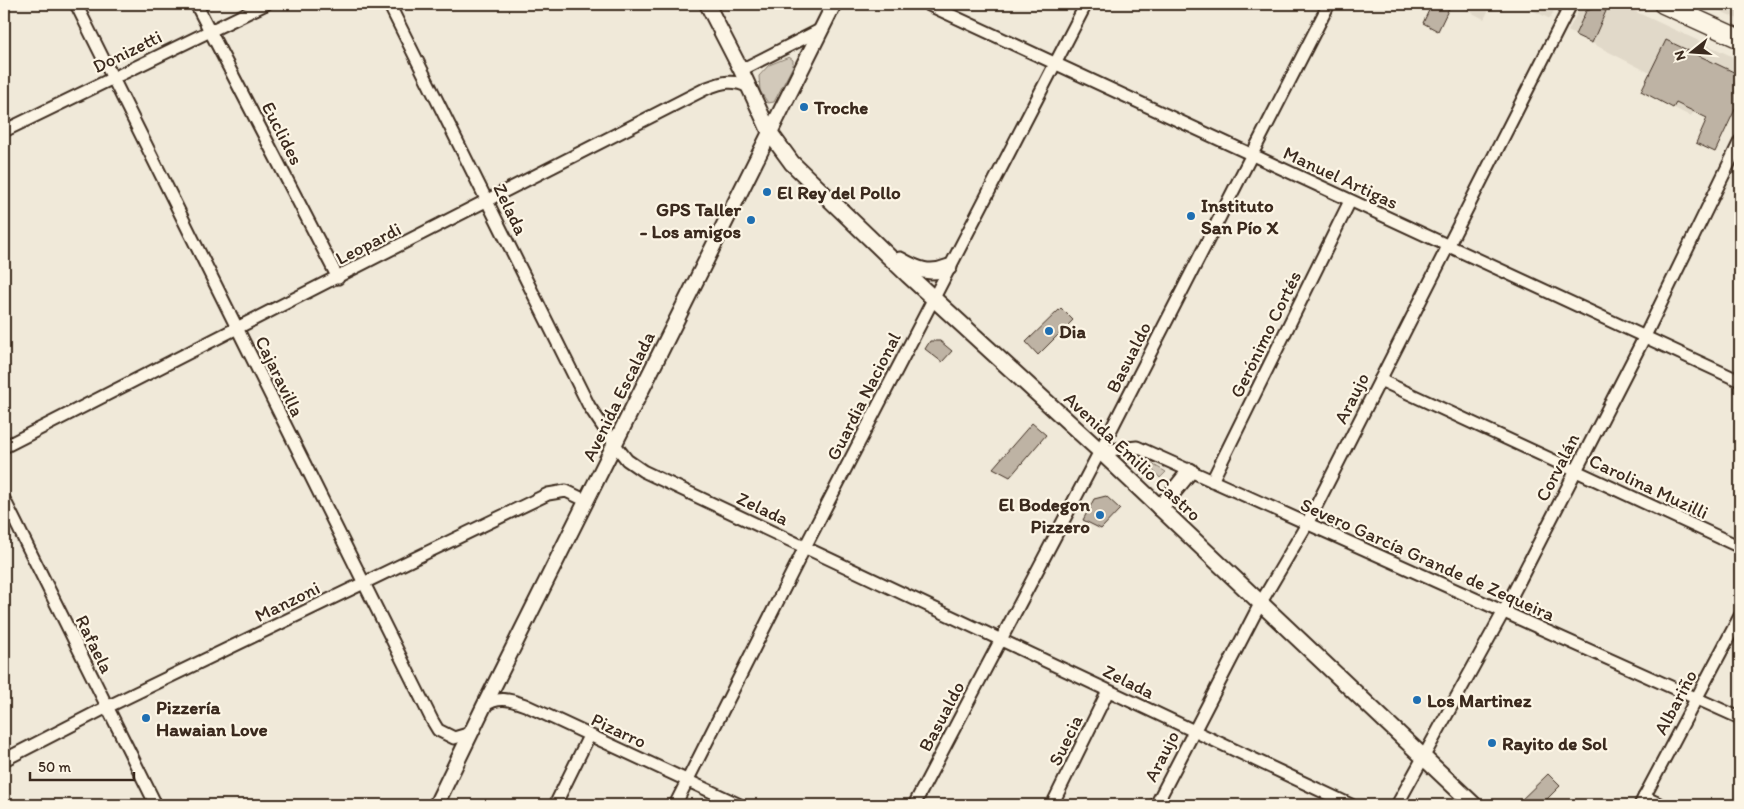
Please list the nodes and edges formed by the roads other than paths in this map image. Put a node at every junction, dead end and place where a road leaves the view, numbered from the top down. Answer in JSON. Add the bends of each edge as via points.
{"nodes":[{"id":1,"x":76,"y":4,"type":"edge"},
{"id":2,"x":196,"y":4,"type":"edge"},
{"id":3,"x":266,"y":4,"type":"edge"},
{"id":4,"x":389,"y":4,"type":"edge"},
{"id":5,"x":707,"y":4,"type":"edge"},
{"id":6,"x":834,"y":4,"type":"edge"},
{"id":7,"x":926,"y":4,"type":"edge"},
{"id":8,"x":1086,"y":4,"type":"edge"},
{"id":9,"x":1329,"y":4,"type":"edge"},
{"id":10,"x":1571,"y":4,"type":"edge"},
{"id":11,"x":1663,"y":4,"type":"edge"},
{"id":12,"x":210,"y":30,"type":"junction"},
{"id":13,"x":820,"y":30,"type":"junction"},
{"id":14,"x":1740,"y":39,"type":"edge"},
{"id":15,"x":1054,"y":64,"type":"junction"},
{"id":16,"x":741,"y":70,"type":"junction"},
{"id":17,"x":112,"y":78,"type":"junction"},
{"id":18,"x":749,"y":88,"type":"junction"},
{"id":19,"x":4,"y":132,"type":"edge"},
{"id":20,"x":770,"y":133,"type":"junction"},
{"id":21,"x":1740,"y":141,"type":"edge"},
{"id":22,"x":1252,"y":154,"type":"junction"},
{"id":23,"x":488,"y":201,"type":"junction"},
{"id":24,"x":1350,"y":201,"type":"junction"},
{"id":25,"x":1450,"y":246,"type":"junction"},
{"id":26,"x":885,"y":252,"type":"junction"},
{"id":27,"x":949,"y":267,"type":"junction"},
{"id":28,"x":338,"y":278,"type":"junction"},
{"id":29,"x":933,"y":298,"type":"junction"},
{"id":30,"x":237,"y":328,"type":"junction"},
{"id":31,"x":1645,"y":336,"type":"junction"},
{"id":32,"x":1380,"y":380,"type":"junction"},
{"id":33,"x":1740,"y":381,"type":"edge"},
{"id":34,"x":616,"y":446,"type":"junction"},
{"id":35,"x":4,"y":447,"type":"edge"},
{"id":36,"x":1100,"y":451,"type":"junction"},
{"id":37,"x":1190,"y":471,"type":"junction"},
{"id":38,"x":1574,"y":471,"type":"junction"},
{"id":39,"x":1212,"y":481,"type":"junction"},
{"id":40,"x":4,"y":498,"type":"edge"},
{"id":41,"x":587,"y":501,"type":"junction"},
{"id":42,"x":1160,"y":508,"type":"junction"},
{"id":43,"x":1307,"y":524,"type":"junction"},
{"id":44,"x":1740,"y":547,"type":"edge"},
{"id":45,"x":805,"y":548,"type":"junction"},
{"id":46,"x":363,"y":584,"type":"junction"},
{"id":47,"x":1260,"y":604,"type":"junction"},
{"id":48,"x":1504,"y":611,"type":"junction"},
{"id":49,"x":1740,"y":616,"type":"edge"},
{"id":50,"x":1001,"y":640,"type":"junction"},
{"id":51,"x":1108,"y":691,"type":"junction"},
{"id":52,"x":1697,"y":699,"type":"junction"},
{"id":53,"x":484,"y":706,"type":"junction"},
{"id":54,"x":107,"y":707,"type":"junction"},
{"id":55,"x":1740,"y":718,"type":"edge"},
{"id":56,"x":1193,"y":732,"type":"junction"},
{"id":57,"x":472,"y":733,"type":"junction"},
{"id":58,"x":590,"y":736,"type":"junction"},
{"id":59,"x":1423,"y":757,"type":"junction"},
{"id":60,"x":4,"y":760,"type":"edge"},
{"id":61,"x":688,"y":781,"type":"junction"},
{"id":62,"x":1642,"y":801,"type":"edge"},
{"id":63,"x":156,"y":805,"type":"edge"},
{"id":64,"x":436,"y":805,"type":"edge"},
{"id":65,"x":555,"y":805,"type":"edge"},
{"id":66,"x":676,"y":805,"type":"edge"},
{"id":67,"x":740,"y":805,"type":"edge"},
{"id":68,"x":914,"y":805,"type":"edge"},
{"id":69,"x":1052,"y":805,"type":"edge"},
{"id":70,"x":1156,"y":805,"type":"edge"},
{"id":71,"x":1351,"y":805,"type":"edge"},
{"id":72,"x":1397,"y":805,"type":"edge"},
{"id":73,"x":1474,"y":805,"type":"edge"},
{"id":74,"x":1662,"y":805,"type":"edge"}],
"edges":[{"from":1,"to":17,"type":"street","name":"Cajaravilla"},
{"from":2,"to":12,"type":"street","name":"Euclides"},
{"from":3,"to":12,"type":"street","name":"Donizetti"},
{"from":4,"to":23,"type":"street","name":"Zelada"},
{"from":5,"to":16,"type":"street"},
{"from":6,"to":13,"type":"street","name":"Avenida Escalada"},
{"from":7,"to":15,"type":"street","name":"Manuel Artigas"},
{"from":8,"to":15,"type":"street","name":"Guardia Nacional"},
{"from":9,"to":22,"type":"street","name":"Basualdo"},
{"from":10,"to":25,"type":"street","name":"Araujo"},
{"from":11,"to":14,"type":"main road"},
{"from":12,"to":17,"type":"street","name":"Donizetti"},
{"from":12,"to":28,"type":"street","name":"Euclides"},
{"from":13,"to":16,"type":"street"},
{"from":13,"to":20,"type":"street","name":"Avenida Escalada"},
{"from":15,"to":22,"type":"street","name":"Manuel Artigas"},
{"from":15,"to":27,"type":"street","name":"Guardia Nacional"},
{"from":16,"to":18,"type":"street"},
{"from":17,"to":19,"type":"street","name":"Donizetti"},
{"from":17,"to":30,"type":"street","name":"Cajaravilla"},
{"from":18,"to":20,"type":"street"},
{"from":18,"to":23,"type":"street","name":"Leopardi","via":[[727,81],[707,88]]},
{"from":20,"to":26,"type":"main road","name":"Avenida Emilio Castro","via":[[792,163]]},
{"from":20,"to":34,"type":"street","name":"Avenida Escalada"},
{"from":21,"to":31,"type":"street","name":"Corvalán"},
{"from":22,"to":24,"type":"street","name":"Manuel Artigas"},
{"from":22,"to":36,"type":"street","name":"Basualdo"},
{"from":23,"to":28,"type":"street","name":"Leopardi"},
{"from":23,"to":34,"type":"street","name":"Zelada","via":[[590,406]]},
{"from":24,"to":25,"type":"street","name":"Manuel Artigas"},
{"from":24,"to":39,"type":"street","name":"Gerónimo Cortés"},
{"from":25,"to":31,"type":"street","name":"Manuel Artigas"},
{"from":25,"to":32,"type":"street","name":"Araujo"},
{"from":26,"to":27,"type":"main road","via":[[921,271],[938,272]]},
{"from":26,"to":29,"type":"main road","name":"Avenida Emilio Castro"},
{"from":27,"to":29,"type":"street","name":"Guardia Nacional"},
{"from":28,"to":30,"type":"street","name":"Leopardi"},
{"from":29,"to":36,"type":"main road","name":"Avenida Emilio Castro"},
{"from":29,"to":45,"type":"street","name":"Guardia Nacional"},
{"from":30,"to":35,"type":"street","name":"Leopardi"},
{"from":30,"to":46,"type":"street","name":"Cajaravilla"},
{"from":31,"to":33,"type":"street","name":"Manuel Artigas"},
{"from":31,"to":38,"type":"street","name":"Corvalán"},
{"from":32,"to":38,"type":"street","name":"Carolina Muzilli"},
{"from":32,"to":43,"type":"street","name":"Araujo"},
{"from":34,"to":41,"type":"street","name":"Avenida Escalada"},
{"from":34,"to":45,"type":"street","name":"Zelada","via":[[627,460],[643,471]]},
{"from":36,"to":37,"type":"street","name":"Severo García Grande de Zequeira","via":[[1137,447]]},
{"from":36,"to":42,"type":"main road","name":"Avenida Emilio Castro"},
{"from":36,"to":50,"type":"street","name":"Basualdo"},
{"from":37,"to":39,"type":"street","name":"Severo García Grande de Zequeira"},
{"from":37,"to":42,"type":"main road"},
{"from":38,"to":44,"type":"street","name":"Carolina Muzilli"},
{"from":38,"to":48,"type":"street","name":"Corvalán"},
{"from":39,"to":43,"type":"street","name":"Severo García Grande de Zequeira"},
{"from":40,"to":54,"type":"street","name":"Rafaela"},
{"from":41,"to":46,"type":"street","name":"Manzoni","via":[[566,491],[548,494]]},
{"from":41,"to":53,"type":"street","name":"Avenida Escalada"},
{"from":42,"to":47,"type":"main road","name":"Avenida Emilio Castro"},
{"from":43,"to":47,"type":"street","name":"Araujo"},
{"from":43,"to":48,"type":"street","name":"Severo García Grande de Zequeira"},
{"from":45,"to":50,"type":"street","name":"Zelada"},
{"from":45,"to":61,"type":"street","name":"Guardia Nacional"},
{"from":46,"to":54,"type":"street","name":"Manzoni"},
{"from":46,"to":57,"type":"street","name":"Cajaravilla","via":[[438,730],[454,738]]},
{"from":47,"to":56,"type":"street","name":"Araujo"},
{"from":47,"to":59,"type":"main road","name":"Avenida Emilio Castro"},
{"from":48,"to":52,"type":"street","name":"Severo García Grande de Zequeira"},
{"from":48,"to":59,"type":"street","name":"Corvalán"},
{"from":49,"to":52,"type":"street","name":"Albariño"},
{"from":50,"to":51,"type":"street","name":"Zelada"},
{"from":50,"to":68,"type":"street","name":"Basualdo"},
{"from":51,"to":56,"type":"street","name":"Zelada"},
{"from":51,"to":69,"type":"street","name":"Suecia"},
{"from":52,"to":55,"type":"street","name":"Severo García Grande de Zequeira"},
{"from":52,"to":62,"type":"street","name":"Albariño"},
{"from":53,"to":57,"type":"street","name":"Avenida Escalada"},
{"from":53,"to":58,"type":"street","name":"Pizarro","via":[[497,699],[508,699]]},
{"from":54,"to":60,"type":"street","name":"Manzoni"},
{"from":54,"to":63,"type":"street","name":"Rafaela"},
{"from":56,"to":70,"type":"street","name":"Araujo"},
{"from":56,"to":71,"type":"street","name":"Zelada"},
{"from":57,"to":64,"type":"street","name":"Avenida Escalada"},
{"from":58,"to":61,"type":"street","name":"Pizarro"},
{"from":58,"to":65,"type":"street"},
{"from":59,"to":72,"type":"street","name":"Corvalán"},
{"from":59,"to":73,"type":"main road","name":"Avenida Emilio Castro"},
{"from":61,"to":66,"type":"street","name":"Guardia Nacional"},
{"from":61,"to":67,"type":"street","name":"Pizarro"},
{"from":62,"to":74,"type":"street"}]}
